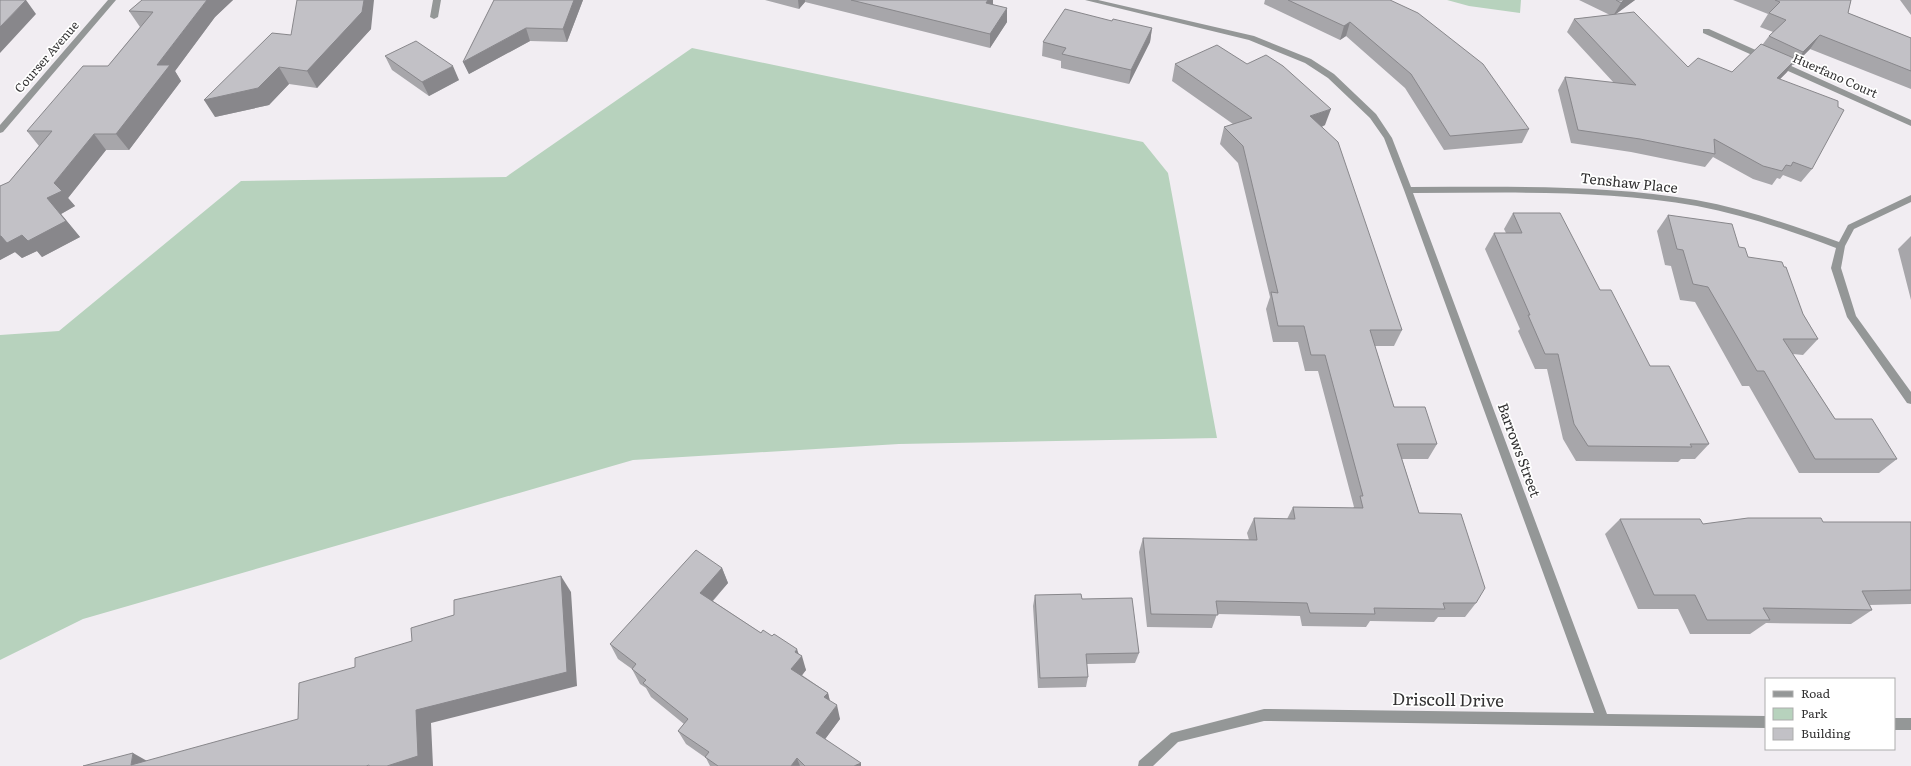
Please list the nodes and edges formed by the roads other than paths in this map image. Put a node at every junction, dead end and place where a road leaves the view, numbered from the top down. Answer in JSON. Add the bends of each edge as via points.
{"nodes":[{"id":1,"x":112,"y":0,"type":"edge"},
{"id":2,"x":437,"y":0,"type":"edge"},
{"id":3,"x":1089,"y":0,"type":"edge"},
{"id":4,"x":434,"y":17,"type":"dead end"},
{"id":5,"x":1706,"y":31,"type":"dead end"},
{"id":6,"x":1911,"y":123,"type":"edge"},
{"id":7,"x":0,"y":130,"type":"edge"},
{"id":8,"x":1408,"y":190,"type":"junction"},
{"id":9,"x":1911,"y":198,"type":"edge"},
{"id":10,"x":1841,"y":246,"type":"junction"},
{"id":11,"x":1911,"y":400,"type":"edge"},
{"id":12,"x":1603,"y":720,"type":"junction"},
{"id":13,"x":1765,"y":722,"type":"edge"},
{"id":14,"x":1895,"y":724,"type":"edge"},
{"id":15,"x":1911,"y":724,"type":"edge"},
{"id":16,"x":1144,"y":766,"type":"edge"}],
"edges":[{"from":1,"to":7,"type":"street","name":"Courser Avenue"},
{"from":2,"to":4,"type":"street"},
{"from":3,"to":8,"type":"street","via":[[1251,38],[1308,60],[1331,76],[1373,116],[1388,138]]},
{"from":5,"to":6,"type":"street","name":"Huerfano Court"},
{"from":8,"to":10,"type":"street","name":"Tenshaw Place","via":[[1595,191],[1696,203],[1777,223]]},
{"from":8,"to":12,"type":"street","name":"Barrows Street"},
{"from":9,"to":10,"type":"street","via":[[1851,227]]},
{"from":10,"to":11,"type":"street","via":[[1836,268],[1852,317]]},
{"from":12,"to":13,"type":"street","name":"Driscoll Drive"},
{"from":12,"to":16,"type":"street","name":"Driscoll Drive","via":[[1264,714],[1176,737]]},
{"from":14,"to":15,"type":"street"}]}
